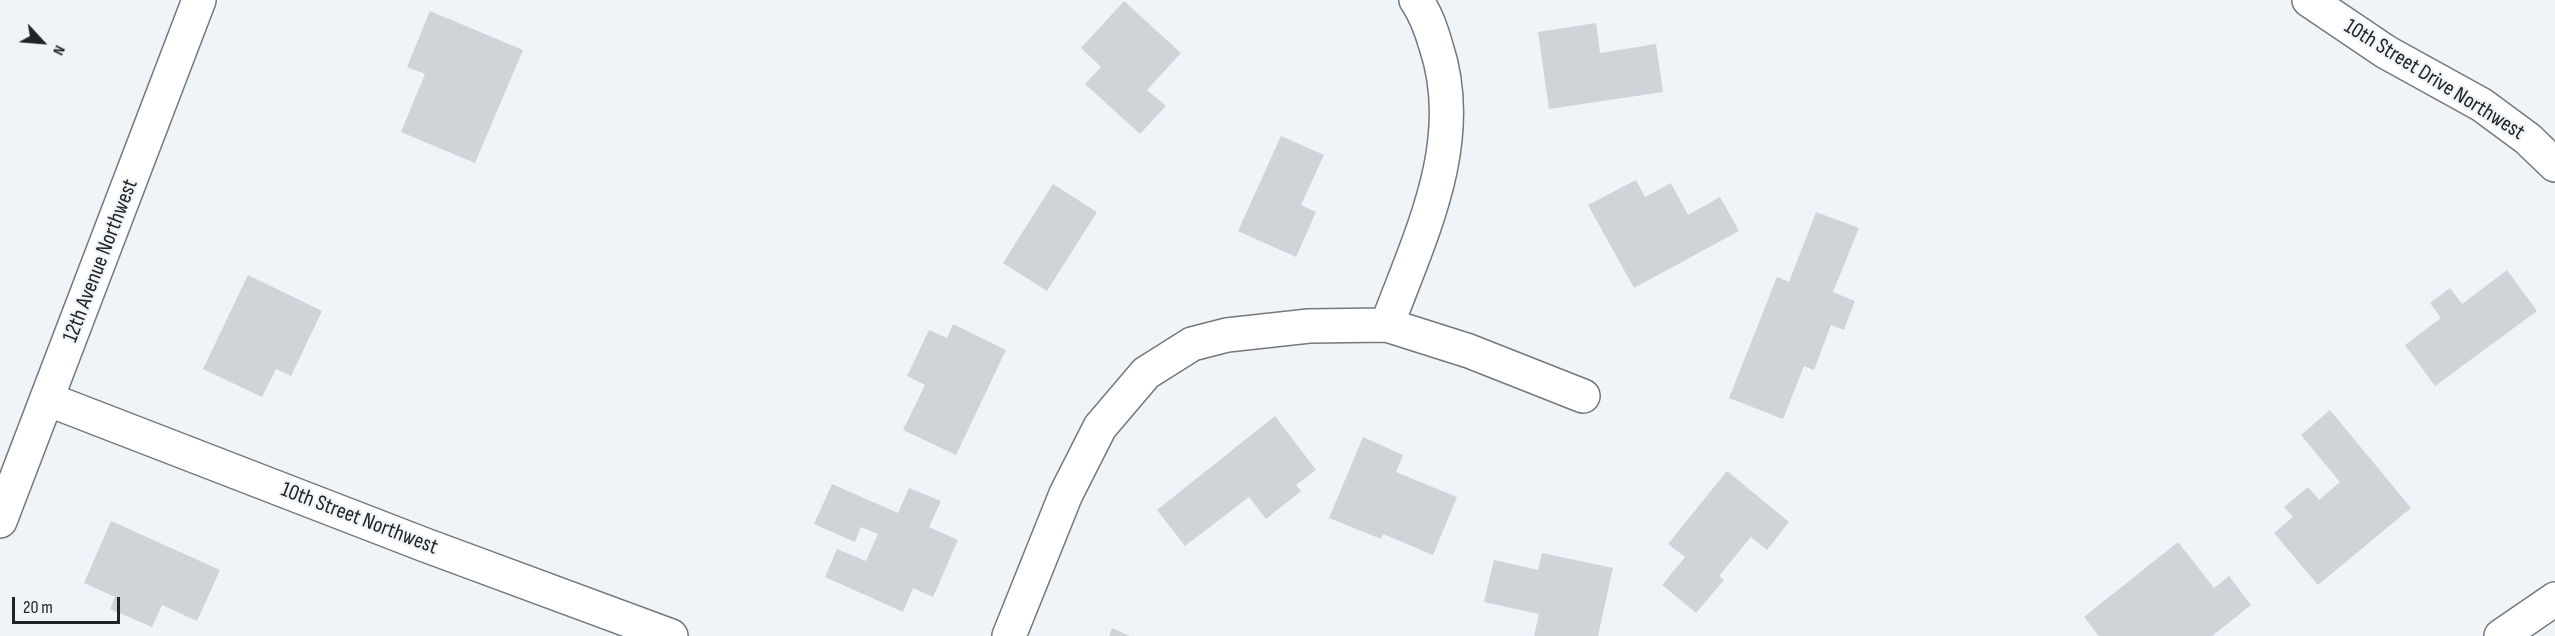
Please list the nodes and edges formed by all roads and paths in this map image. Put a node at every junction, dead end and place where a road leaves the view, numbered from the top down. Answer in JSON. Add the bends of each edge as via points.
{"nodes":[{"id":1,"x":199,"y":0,"type":"edge"},
{"id":2,"x":1416,"y":0,"type":"edge"},
{"id":3,"x":2309,"y":0,"type":"edge"},
{"id":4,"x":2555,"y":165,"type":"edge"},
{"id":5,"x":1387,"y":325,"type":"junction"},
{"id":6,"x":1583,"y":396,"type":"dead end"},
{"id":7,"x":47,"y":399,"type":"junction"},
{"id":8,"x":0,"y":521,"type":"edge"},
{"id":9,"x":2555,"y":599,"type":"edge"},
{"id":10,"x":671,"y":636,"type":"edge"},
{"id":11,"x":1009,"y":636,"type":"edge"},
{"id":12,"x":2501,"y":636,"type":"edge"}],
"edges":[{"from":1,"to":7,"type":"street","name":"12th Avenue Northwest"},
{"from":2,"to":5,"type":"street","via":[[1425,13],[1442,62],[1448,108],[1445,152],[1436,192]]},
{"from":3,"to":4,"type":"street","name":"10th Street Drive Northwest","via":[[2386,52],[2482,105]]},
{"from":5,"to":6,"type":"street","via":[[1468,351]]},
{"from":5,"to":11,"type":"street","via":[[1309,326],[1227,335],[1192,344],[1146,373],[1100,427],[1066,494]]},
{"from":7,"to":8,"type":"street","name":"12th Avenue Northwest"},
{"from":7,"to":10,"type":"street","name":"10th Street Northwest"},
{"from":9,"to":12,"type":"street"}]}
